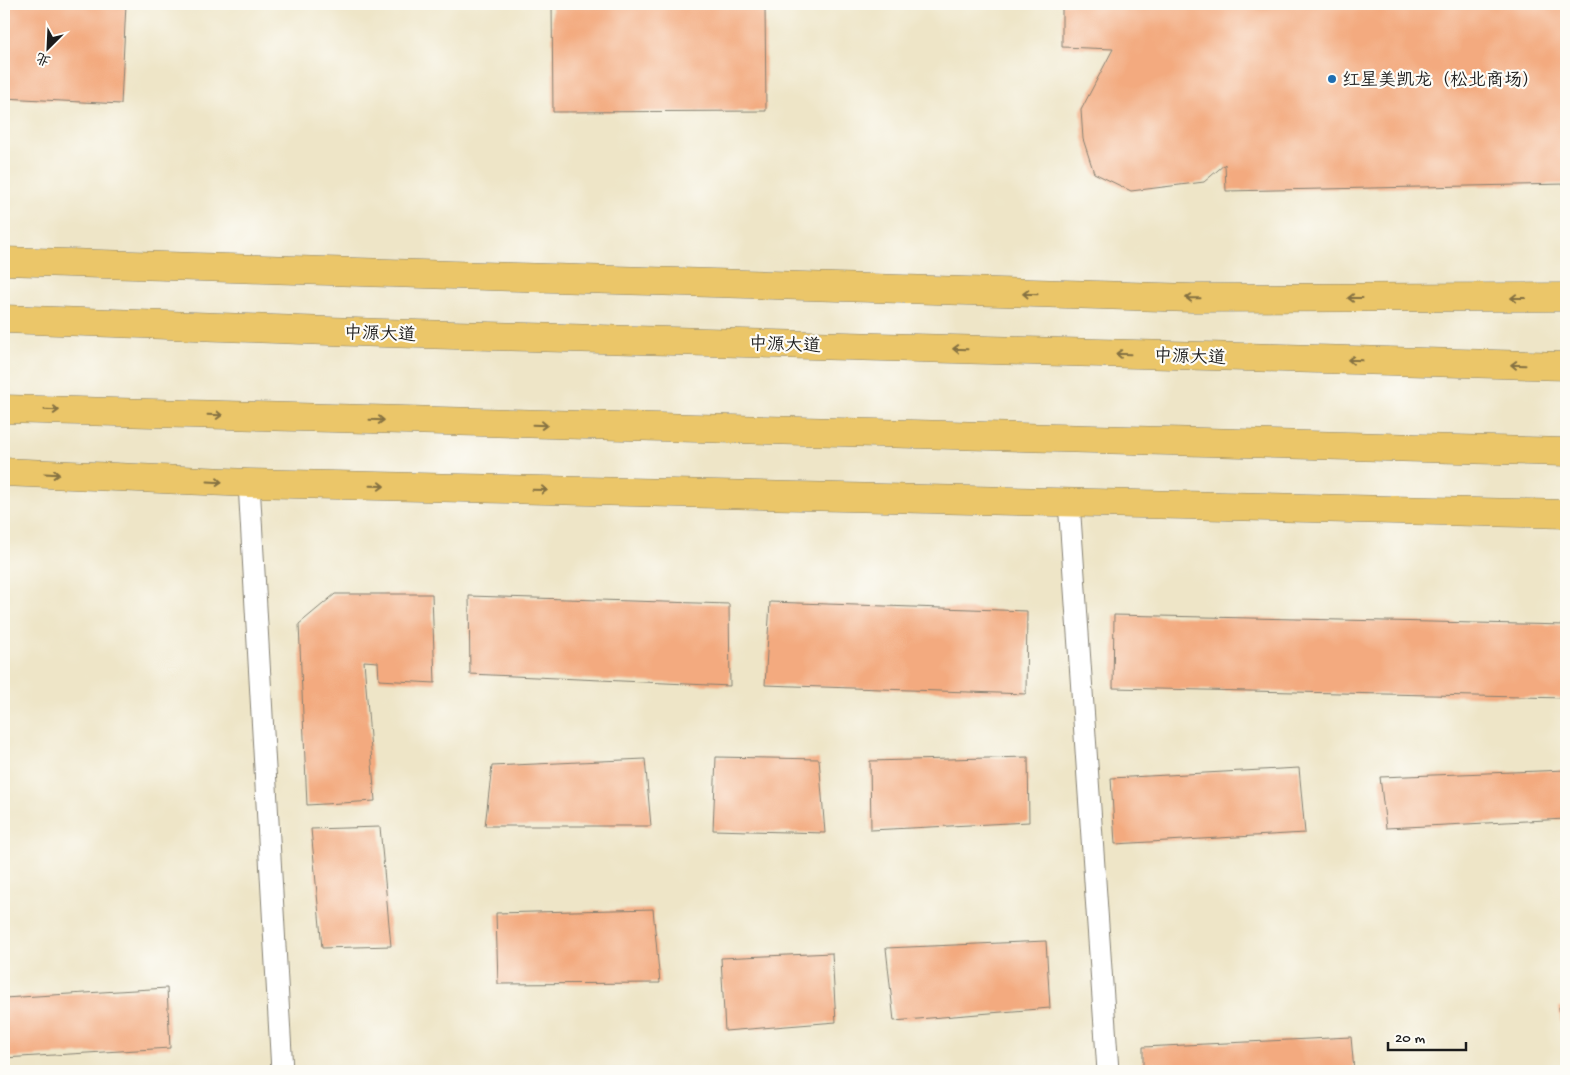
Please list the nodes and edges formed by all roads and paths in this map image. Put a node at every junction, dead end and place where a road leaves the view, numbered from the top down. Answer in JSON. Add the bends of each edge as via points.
{"nodes":[{"id":1,"x":4,"y":261,"type":"edge"},
{"id":2,"x":1566,"y":297,"type":"edge"},
{"id":3,"x":4,"y":319,"type":"edge"},
{"id":4,"x":1566,"y":366,"type":"edge"},
{"id":5,"x":4,"y":408,"type":"edge"},
{"id":6,"x":1566,"y":452,"type":"edge"},
{"id":7,"x":4,"y":472,"type":"edge"},
{"id":8,"x":249,"y":483,"type":"junction"},
{"id":9,"x":1069,"y":502,"type":"junction"},
{"id":10,"x":1566,"y":514,"type":"edge"},
{"id":11,"x":282,"y":1071,"type":"edge"},
{"id":12,"x":1108,"y":1071,"type":"edge"}],
"edges":[{"from":2,"to":1,"type":"highway","one_way":true,"via":[[1192,298]]},
{"from":4,"to":3,"type":"highway","name":"中源大道","one_way":true,"via":[[382,333]]},
{"from":5,"to":6,"type":"highway","one_way":true},
{"from":7,"to":8,"type":"highway","one_way":true},
{"from":8,"to":9,"type":"highway","one_way":true},
{"from":8,"to":11,"type":"street"},
{"from":9,"to":10,"type":"highway"},
{"from":9,"to":12,"type":"street"}]}
